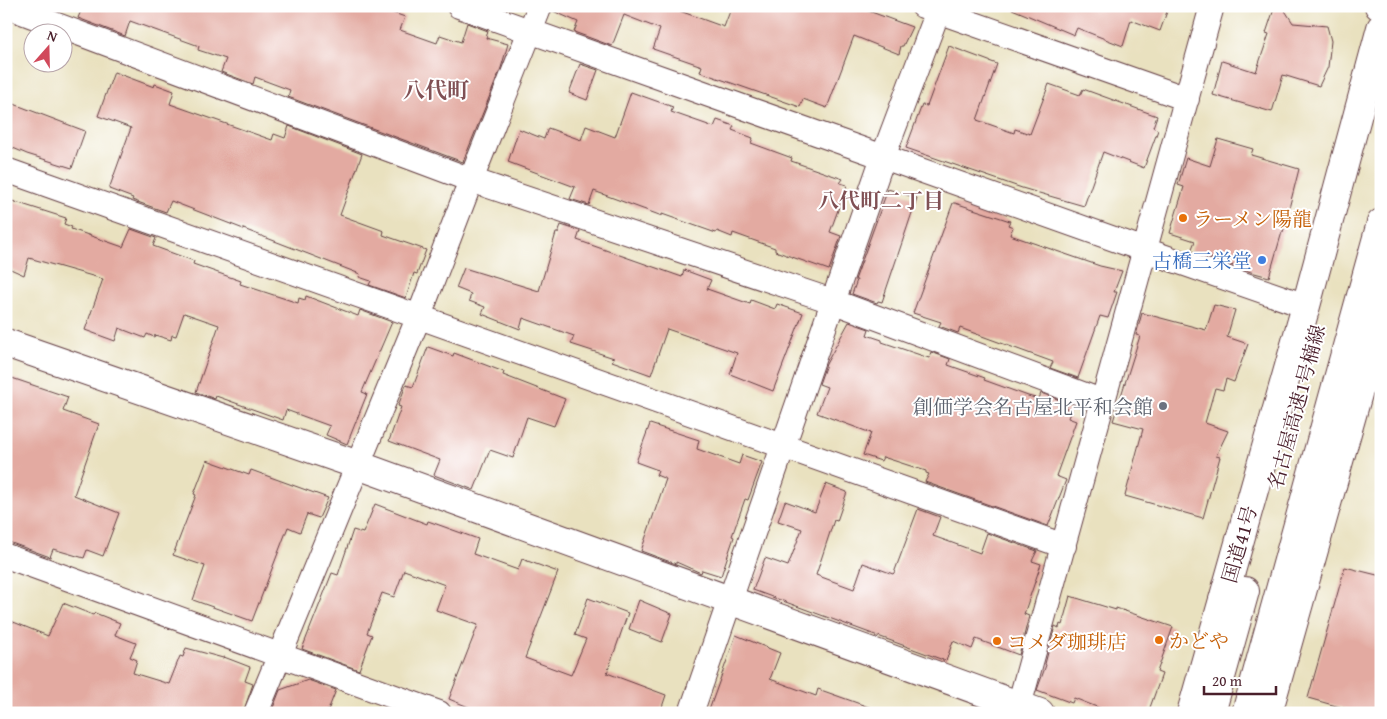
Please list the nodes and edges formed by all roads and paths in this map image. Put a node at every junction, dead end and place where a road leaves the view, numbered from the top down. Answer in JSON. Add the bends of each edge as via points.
{"nodes":[{"id":1,"x":6,"y":6,"type":"edge"},
{"id":2,"x":460,"y":6,"type":"edge"},
{"id":3,"x":540,"y":6,"type":"edge"},
{"id":4,"x":1212,"y":6,"type":"edge"},
{"id":5,"x":934,"y":8,"type":"edge"},
{"id":6,"x":1381,"y":28,"type":"edge"},
{"id":7,"x":530,"y":32,"type":"junction"},
{"id":8,"x":1187,"y":98,"type":"junction"},
{"id":9,"x":1381,"y":101,"type":"edge"},
{"id":10,"x":883,"y":157,"type":"junction"},
{"id":11,"x":6,"y":170,"type":"edge"},
{"id":12,"x":470,"y":180,"type":"junction"},
{"id":13,"x":1381,"y":223,"type":"edge"},
{"id":14,"x":1144,"y":250,"type":"junction"},
{"id":15,"x":832,"y":302,"type":"junction"},
{"id":16,"x":1306,"y":306,"type":"junction"},
{"id":17,"x":419,"y":316,"type":"junction"},
{"id":18,"x":1379,"y":322,"type":"edge"},
{"id":19,"x":6,"y":343,"type":"edge"},
{"id":20,"x":1102,"y":401,"type":"junction"},
{"id":21,"x":782,"y":445,"type":"junction"},
{"id":22,"x":358,"y":466,"type":"junction"},
{"id":23,"x":1064,"y":546,"type":"junction"},
{"id":24,"x":6,"y":556,"type":"edge"},
{"id":25,"x":729,"y":601,"type":"junction"},
{"id":26,"x":279,"y":655,"type":"junction"},
{"id":27,"x":1025,"y":710,"type":"edge"},
{"id":28,"x":256,"y":713,"type":"edge"},
{"id":29,"x":439,"y":713,"type":"edge"},
{"id":30,"x":691,"y":713,"type":"edge"},
{"id":31,"x":1191,"y":713,"type":"edge"},
{"id":32,"x":1211,"y":713,"type":"edge"},
{"id":33,"x":1246,"y":713,"type":"edge"},
{"id":34,"x":1268,"y":713,"type":"edge"}],
"edges":[{"from":1,"to":12,"type":"street"},
{"from":2,"to":7,"type":"street"},
{"from":3,"to":7,"type":"street"},
{"from":4,"to":8,"type":"street"},
{"from":5,"to":8,"type":"street"},
{"from":5,"to":10,"type":"street"},
{"from":6,"to":16,"type":"main road","name":"国道41号"},
{"from":7,"to":10,"type":"street"},
{"from":7,"to":12,"type":"street"},
{"from":8,"to":14,"type":"street"},
{"from":9,"to":32,"type":"main road","name":"名古屋高速1号楠線"},
{"from":10,"to":14,"type":"street"},
{"from":10,"to":15,"type":"street"},
{"from":11,"to":17,"type":"street"},
{"from":12,"to":15,"type":"street"},
{"from":12,"to":17,"type":"street"},
{"from":13,"to":33,"type":"main road","name":"名古屋高速1号楠線"},
{"from":14,"to":16,"type":"street"},
{"from":14,"to":20,"type":"street"},
{"from":15,"to":20,"type":"street"},
{"from":15,"to":21,"type":"street"},
{"from":16,"to":31,"type":"main road","name":"国道41号"},
{"from":17,"to":21,"type":"street"},
{"from":17,"to":22,"type":"street"},
{"from":18,"to":34,"type":"main road"},
{"from":19,"to":22,"type":"main road"},
{"from":20,"to":23,"type":"street"},
{"from":21,"to":23,"type":"street"},
{"from":21,"to":25,"type":"street"},
{"from":22,"to":25,"type":"main road"},
{"from":22,"to":26,"type":"street"},
{"from":23,"to":27,"type":"street"},
{"from":24,"to":26,"type":"street"},
{"from":25,"to":27,"type":"main road"},
{"from":25,"to":30,"type":"street"},
{"from":26,"to":28,"type":"street"},
{"from":26,"to":29,"type":"street"}]}
